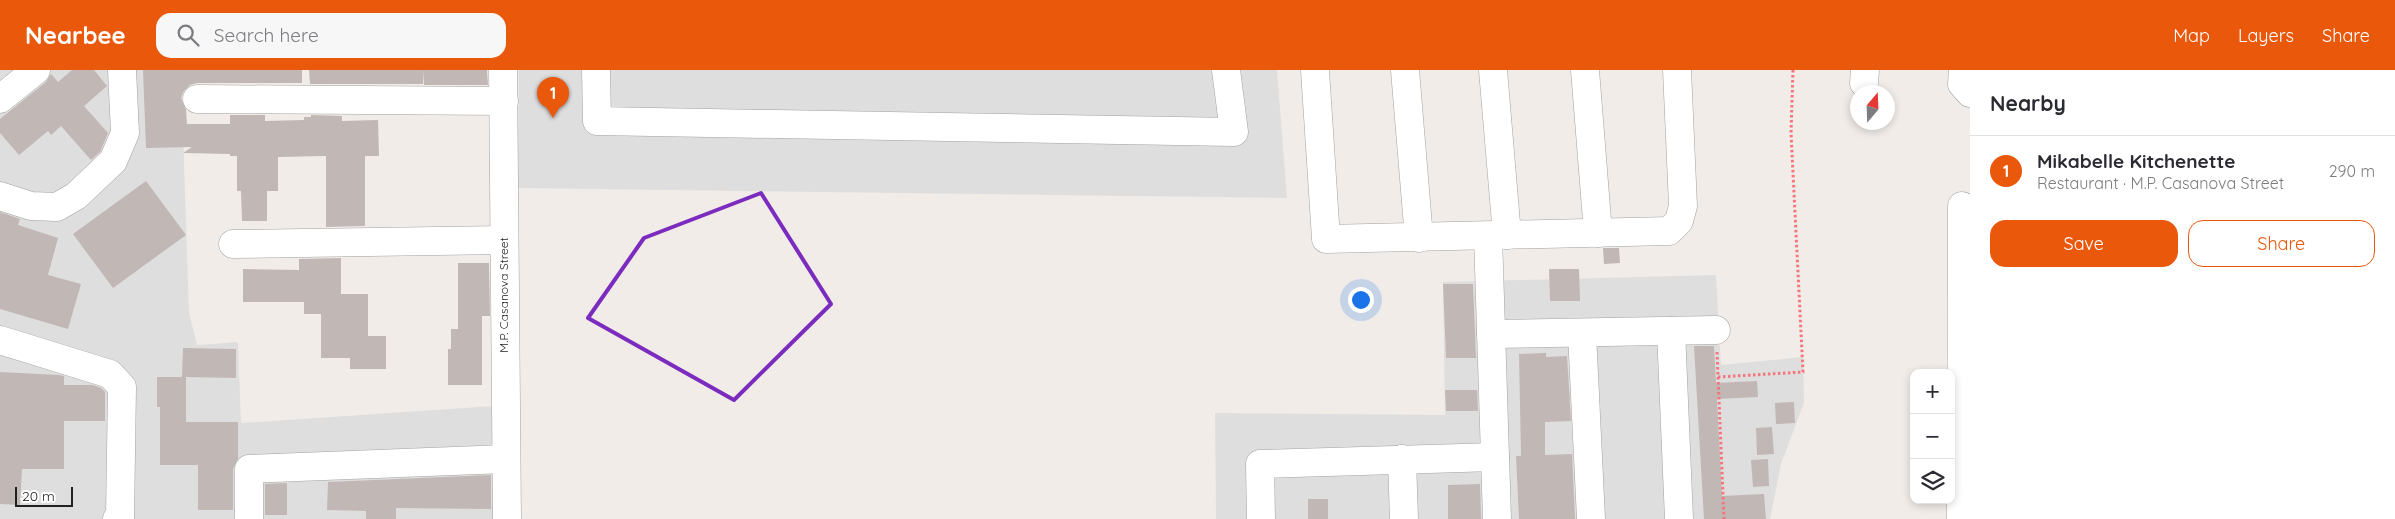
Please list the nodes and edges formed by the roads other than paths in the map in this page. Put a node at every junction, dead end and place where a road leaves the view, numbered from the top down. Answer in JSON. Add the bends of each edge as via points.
{"nodes":[{"id":1,"x":36,"y":70,"type":"edge"},
{"id":2,"x":122,"y":70,"type":"edge"},
{"id":3,"x":503,"y":70,"type":"edge"},
{"id":4,"x":596,"y":70,"type":"edge"},
{"id":5,"x":1226,"y":70,"type":"edge"},
{"id":6,"x":1315,"y":70,"type":"edge"},
{"id":7,"x":1405,"y":70,"type":"edge"},
{"id":8,"x":1494,"y":70,"type":"edge"},
{"id":9,"x":1585,"y":70,"type":"edge"},
{"id":10,"x":1677,"y":70,"type":"edge"},
{"id":11,"x":1963,"y":70,"type":"edge"},
{"id":12,"x":1970,"y":93,"type":"edge"},
{"id":13,"x":0,"y":99,"type":"edge"},
{"id":14,"x":197,"y":99,"type":"dead end"},
{"id":15,"x":504,"y":101,"type":"junction"},
{"id":16,"x":0,"y":196,"type":"edge"},
{"id":17,"x":1962,"y":206,"type":"dead end"},
{"id":18,"x":1598,"y":233,"type":"junction"},
{"id":19,"x":1497,"y":236,"type":"junction"},
{"id":20,"x":1419,"y":238,"type":"junction"},
{"id":21,"x":504,"y":240,"type":"junction"},
{"id":22,"x":233,"y":244,"type":"dead end"},
{"id":23,"x":1716,"y":330,"type":"dead end"},
{"id":24,"x":1671,"y":331,"type":"junction"},
{"id":25,"x":1582,"y":333,"type":"junction"},
{"id":26,"x":1491,"y":334,"type":"junction"},
{"id":27,"x":0,"y":340,"type":"edge"},
{"id":28,"x":1495,"y":457,"type":"junction"},
{"id":29,"x":506,"y":459,"type":"junction"},
{"id":30,"x":1402,"y":459,"type":"junction"},
{"id":31,"x":117,"y":519,"type":"edge"},
{"id":32,"x":249,"y":519,"type":"edge"},
{"id":33,"x":507,"y":519,"type":"edge"},
{"id":34,"x":1261,"y":519,"type":"edge"},
{"id":35,"x":1404,"y":519,"type":"edge"},
{"id":36,"x":1497,"y":519,"type":"edge"},
{"id":37,"x":1591,"y":519,"type":"edge"},
{"id":38,"x":1679,"y":519,"type":"edge"},
{"id":39,"x":1961,"y":519,"type":"edge"}],
"edges":[{"from":1,"to":13,"type":"street"},
{"from":2,"to":16,"type":"street","via":[[125,133],[113,161],[76,196],[57,207],[31,206]]},
{"from":3,"to":15,"type":"street","name":"M.P. Casanova Street"},
{"from":4,"to":5,"type":"street","via":[[597,121],[1234,132]]},
{"from":6,"to":20,"type":"street","via":[[1326,239]]},
{"from":7,"to":20,"type":"street"},
{"from":8,"to":19,"type":"street"},
{"from":9,"to":18,"type":"street"},
{"from":10,"to":18,"type":"street","via":[[1683,206],[1679,221],[1669,231]]},
{"from":11,"to":12,"type":"street","via":[[1962,84]]},
{"from":14,"to":15,"type":"street"},
{"from":15,"to":21,"type":"street","name":"M.P. Casanova Street"},
{"from":17,"to":39,"type":"street"},
{"from":18,"to":19,"type":"street"},
{"from":19,"to":20,"type":"street"},
{"from":19,"to":26,"type":"street"},
{"from":21,"to":22,"type":"street"},
{"from":21,"to":29,"type":"street","name":"M.P. Casanova Street"},
{"from":23,"to":24,"type":"street"},
{"from":24,"to":25,"type":"street"},
{"from":24,"to":38,"type":"street"},
{"from":25,"to":26,"type":"street"},
{"from":25,"to":37,"type":"street"},
{"from":26,"to":28,"type":"street"},
{"from":27,"to":31,"type":"street","via":[[110,374],[122,387],[120,516]]},
{"from":28,"to":30,"type":"street"},
{"from":28,"to":36,"type":"street"},
{"from":29,"to":32,"type":"street","via":[[249,469]]},
{"from":29,"to":33,"type":"street","name":"M.P. Casanova Street"},
{"from":30,"to":34,"type":"street","via":[[1260,464]]},
{"from":30,"to":35,"type":"street"}]}
